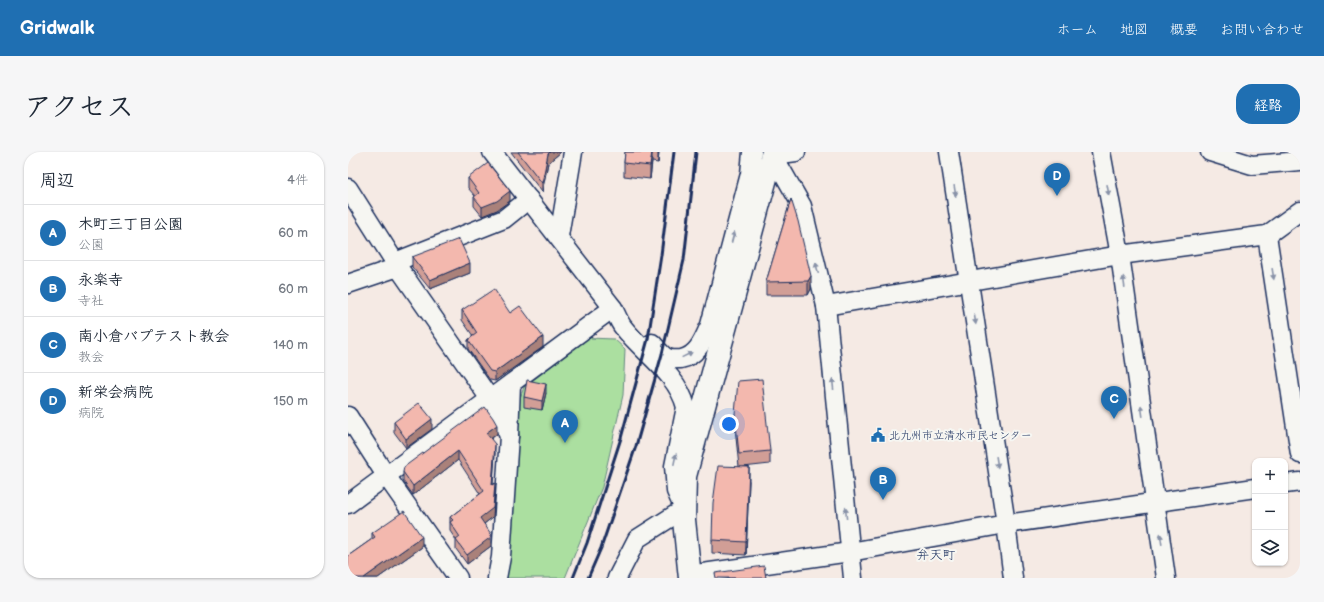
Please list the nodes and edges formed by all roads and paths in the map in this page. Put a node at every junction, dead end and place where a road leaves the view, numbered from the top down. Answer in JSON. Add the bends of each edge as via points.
{"nodes":[{"id":1,"x":492,"y":152,"type":"edge"},
{"id":2,"x":573,"y":152,"type":"edge"},
{"id":3,"x":796,"y":152,"type":"edge"},
{"id":4,"x":949,"y":152,"type":"edge"},
{"id":5,"x":1101,"y":152,"type":"edge"},
{"id":6,"x":1210,"y":152,"type":"edge"},
{"id":7,"x":766,"y":153,"type":"edge"},
{"id":8,"x":1300,"y":161,"type":"edge"},
{"id":9,"x":348,"y":188,"type":"edge"},
{"id":10,"x":529,"y":199,"type":"junction"},
{"id":11,"x":1300,"y":211,"type":"edge"},
{"id":12,"x":1267,"y":235,"type":"junction"},
{"id":13,"x":559,"y":236,"type":"junction"},
{"id":14,"x":1120,"y":255,"type":"junction"},
{"id":15,"x":397,"y":265,"type":"junction"},
{"id":16,"x":970,"y":281,"type":"junction"},
{"id":17,"x":348,"y":284,"type":"edge"},
{"id":18,"x":826,"y":306,"type":"junction"},
{"id":19,"x":613,"y":308,"type":"junction"},
{"id":20,"x":510,"y":384,"type":"junction"},
{"id":21,"x":491,"y":400,"type":"junction"},
{"id":22,"x":348,"y":416,"type":"edge"},
{"id":23,"x":509,"y":436,"type":"junction"},
{"id":24,"x":1300,"y":454,"type":"edge"},
{"id":25,"x":387,"y":476,"type":"junction"},
{"id":26,"x":1300,"y":482,"type":"edge"},
{"id":27,"x":1288,"y":484,"type":"edge"},
{"id":28,"x":1252,"y":488,"type":"edge"},
{"id":29,"x":1156,"y":503,"type":"junction"},
{"id":30,"x":348,"y":504,"type":"edge"},
{"id":31,"x":684,"y":509,"type":"junction"},
{"id":32,"x":1006,"y":524,"type":"junction"},
{"id":33,"x":850,"y":552,"type":"junction"},
{"id":34,"x":689,"y":577,"type":"edge"},
{"id":35,"x":458,"y":578,"type":"edge"},
{"id":36,"x":497,"y":578,"type":"edge"},
{"id":37,"x":617,"y":578,"type":"edge"},
{"id":38,"x":853,"y":578,"type":"edge"},
{"id":39,"x":1013,"y":578,"type":"edge"},
{"id":40,"x":1166,"y":578,"type":"edge"}],
"edges":[{"from":1,"to":10,"type":"street"},
{"from":2,"to":13,"type":"street"},
{"from":3,"to":7,"type":"street"},
{"from":4,"to":16,"type":"street","one_way":true},
{"from":5,"to":14,"type":"street","one_way":true},
{"from":6,"to":8,"type":"street","via":[[1252,165]]},
{"from":18,"to":7,"type":"street","one_way":true,"via":[[802,206]]},
{"from":19,"to":7,"type":"street","one_way":true,"via":[[628,318],[668,358],[679,359],[694,352],[710,324],[750,174]]},
{"from":7,"to":31,"type":"street","via":[[685,476]]},
{"from":9,"to":15,"type":"street"},
{"from":10,"to":13,"type":"street"},
{"from":10,"to":15,"type":"street","via":[[504,219]]},
{"from":11,"to":12,"type":"street"},
{"from":12,"to":14,"type":"street"},
{"from":12,"to":24,"type":"street","one_way":true},
{"from":13,"to":19,"type":"street"},
{"from":14,"to":16,"type":"street"},
{"from":29,"to":14,"type":"street","one_way":true},
{"from":15,"to":17,"type":"street"},
{"from":15,"to":21,"type":"street"},
{"from":16,"to":18,"type":"street"},
{"from":16,"to":32,"type":"street","one_way":true},
{"from":33,"to":18,"type":"street","one_way":true},
{"from":19,"to":20,"type":"street"},
{"from":31,"to":19,"type":"street","one_way":true,"via":[[676,491],[674,466],[686,407],[684,400],[676,384],[622,326]]},
{"from":20,"to":21,"type":"street"},
{"from":20,"to":23,"type":"street"},
{"from":21,"to":23,"type":"street"},
{"from":21,"to":25,"type":"street"},
{"from":22,"to":25,"type":"street"},
{"from":23,"to":36,"type":"street","via":[[501,557]]},
{"from":25,"to":30,"type":"street"},
{"from":25,"to":35,"type":"street"},
{"from":26,"to":27,"type":"street"},
{"from":28,"to":29,"type":"street"},
{"from":29,"to":32,"type":"street"},
{"from":40,"to":29,"type":"street","one_way":true},
{"from":31,"to":34,"type":"street"},
{"from":31,"to":37,"type":"street","via":[[637,539]]},
{"from":32,"to":33,"type":"street"},
{"from":32,"to":39,"type":"street"},
{"from":33,"to":34,"type":"street"},
{"from":33,"to":38,"type":"street"}]}
